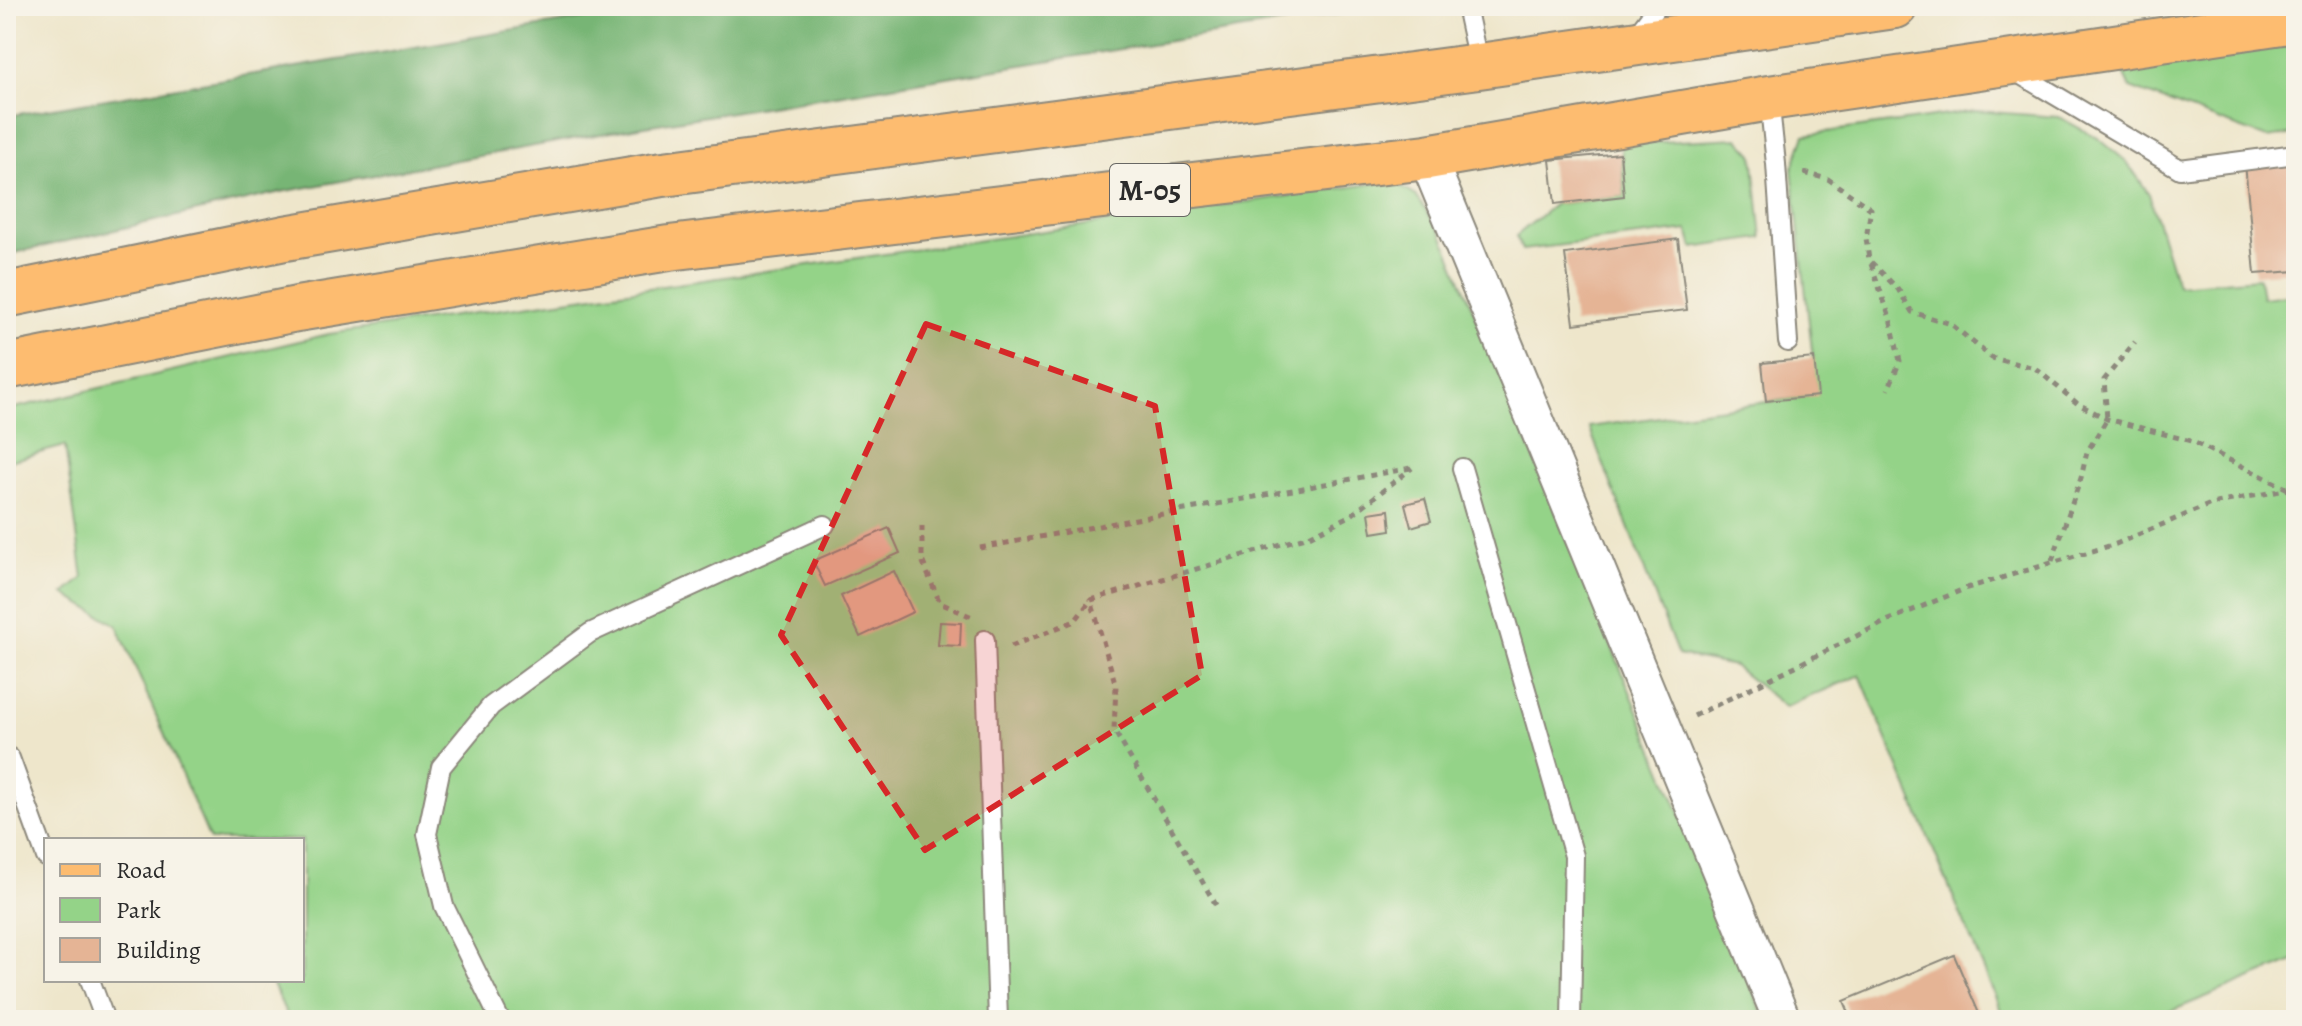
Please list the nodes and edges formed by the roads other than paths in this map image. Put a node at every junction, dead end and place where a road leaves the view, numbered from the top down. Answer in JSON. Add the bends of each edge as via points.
{"nodes":[{"id":1,"x":1466,"y":6,"type":"edge"},
{"id":2,"x":1658,"y":6,"type":"edge"},
{"id":3,"x":1895,"y":6,"type":"edge"},
{"id":4,"x":2296,"y":20,"type":"edge"},
{"id":5,"x":1628,"y":45,"type":"junction"},
{"id":6,"x":2002,"y":63,"type":"junction"},
{"id":7,"x":1479,"y":66,"type":"junction"},
{"id":8,"x":1769,"y":98,"type":"junction"},
{"id":9,"x":2296,"y":154,"type":"edge"},
{"id":10,"x":1427,"y":157,"type":"junction"},
{"id":11,"x":6,"y":295,"type":"edge"},
{"id":12,"x":1788,"y":342,"type":"dead end"},
{"id":13,"x":6,"y":367,"type":"edge"},
{"id":14,"x":1462,"y":468,"type":"dead end"},
{"id":15,"x":825,"y":525,"type":"dead end"},
{"id":16,"x":985,"y":647,"type":"road end"},
{"id":17,"x":6,"y":755,"type":"edge"},
{"id":18,"x":44,"y":852,"type":"edge"},
{"id":19,"x":91,"y":982,"type":"edge"},
{"id":20,"x":105,"y":1020,"type":"edge"},
{"id":21,"x":500,"y":1020,"type":"edge"},
{"id":22,"x":998,"y":1020,"type":"edge"},
{"id":23,"x":1571,"y":1020,"type":"edge"},
{"id":24,"x":1782,"y":1020,"type":"edge"}],
"edges":[{"from":1,"to":7,"type":"lane"},
{"from":2,"to":5,"type":"lane"},
{"from":3,"to":5,"type":"main road"},
{"from":4,"to":6,"type":"main road","number":"М-05"},
{"from":5,"to":7,"type":"main road"},
{"from":6,"to":8,"type":"main road","number":"М-05"},
{"from":6,"to":9,"type":"lane","via":[[2180,169]]},
{"from":7,"to":11,"type":"main road","via":[[656,175],[285,238]]},
{"from":8,"to":10,"type":"main road","number":"М-05"},
{"from":8,"to":12,"type":"lane"},
{"from":10,"to":13,"type":"main road","number":"М-05","via":[[669,248],[297,309]]},
{"from":10,"to":24,"type":"street"},
{"from":14,"to":23,"type":"lane","via":[[1574,856]]},
{"from":15,"to":21,"type":"lane","via":[[590,633],[491,706],[441,767],[427,834],[444,906]]},
{"from":16,"to":22,"type":"lane"},
{"from":17,"to":18,"type":"lane"},
{"from":19,"to":20,"type":"lane"}]}
